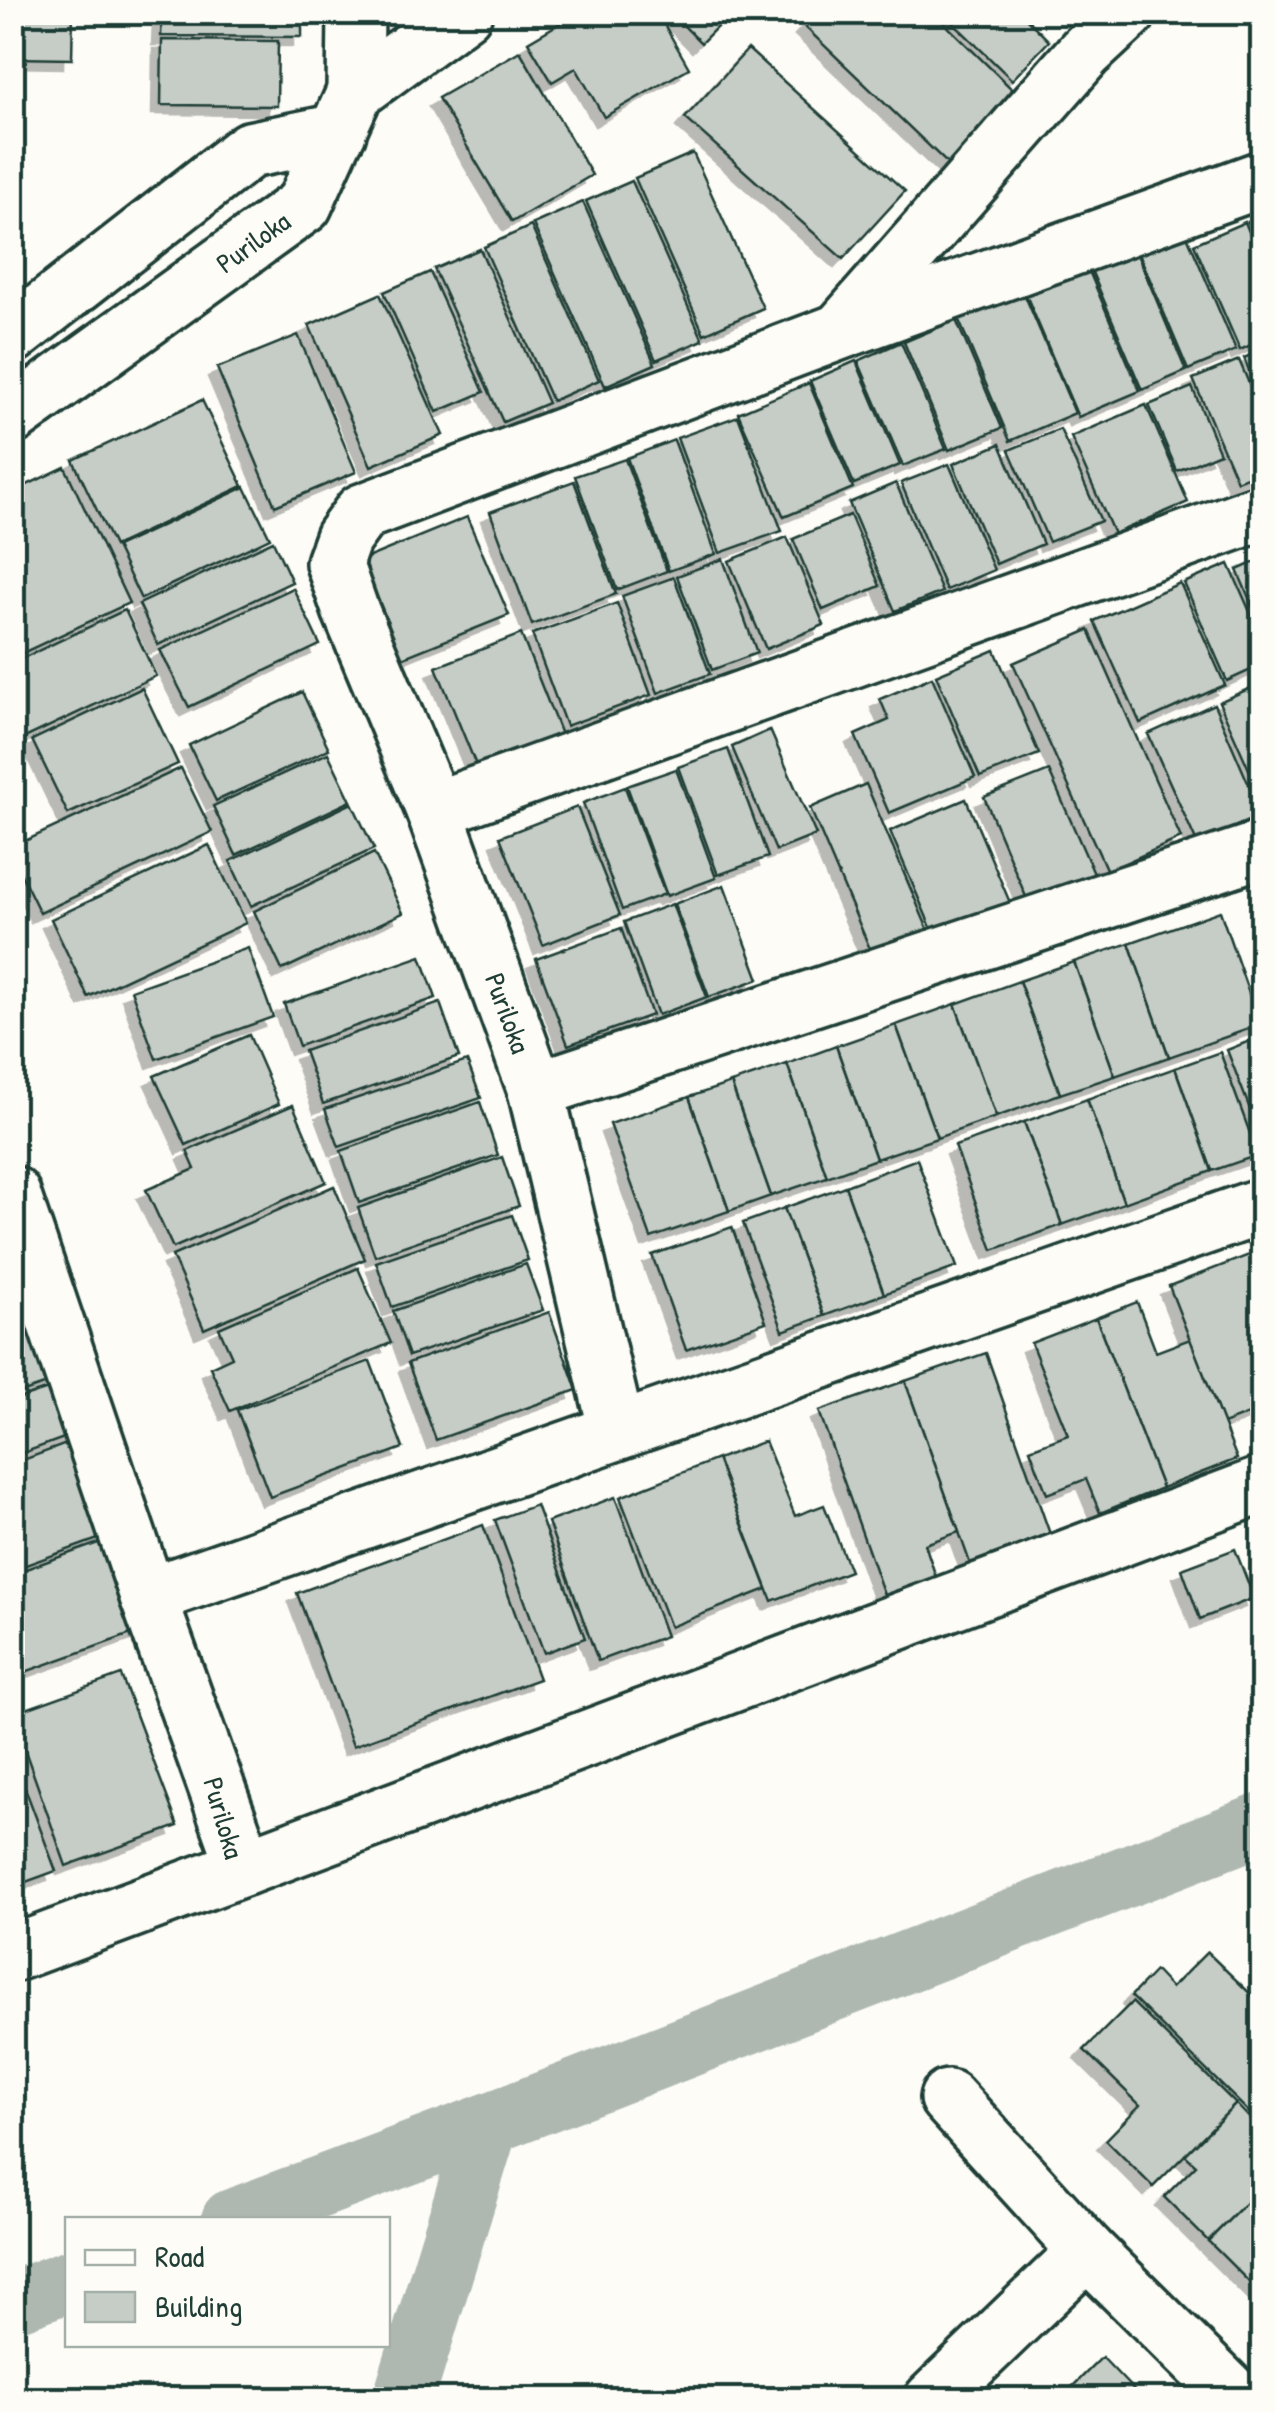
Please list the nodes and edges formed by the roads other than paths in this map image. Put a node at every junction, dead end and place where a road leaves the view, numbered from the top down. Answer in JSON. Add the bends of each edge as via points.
{"nodes":[{"id":1,"x":356,"y":12,"type":"edge"},
{"id":2,"x":464,"y":12,"type":"edge"},
{"id":3,"x":1128,"y":12,"type":"edge"},
{"id":4,"x":346,"y":112,"type":"junction"},
{"id":5,"x":1262,"y":178,"type":"edge"},
{"id":6,"x":841,"y":331,"type":"junction"},
{"id":7,"x":12,"y":335,"type":"edge"},
{"id":8,"x":12,"y":416,"type":"edge"},
{"id":9,"x":1262,"y":512,"type":"edge"},
{"id":10,"x":434,"y":810,"type":"junction"},
{"id":11,"x":1262,"y":849,"type":"edge"},
{"id":12,"x":536,"y":1090,"type":"junction"},
{"id":13,"x":12,"y":1194,"type":"edge"},
{"id":14,"x":1262,"y":1206,"type":"edge"},
{"id":15,"x":617,"y":1431,"type":"junction"},
{"id":16,"x":1262,"y":1485,"type":"edge"},
{"id":17,"x":148,"y":1596,"type":"junction"},
{"id":18,"x":245,"y":1867,"type":"junction"},
{"id":19,"x":12,"y":1954,"type":"edge"},
{"id":20,"x":948,"y":2098,"type":"dead end"},
{"id":21,"x":1086,"y":2251,"type":"junction"},
{"id":22,"x":932,"y":2400,"type":"edge"},
{"id":23,"x":1238,"y":2400,"type":"edge"}],
"edges":[{"from":1,"to":4,"type":"street"},
{"from":2,"to":4,"type":"street"},
{"from":3,"to":6,"type":"street","via":[[1084,52]]},
{"from":4,"to":7,"type":"street","via":[[249,150]]},
{"from":4,"to":8,"type":"street","name":"Puriloka","via":[[304,205]]},
{"from":5,"to":6,"type":"street","name":"Puriloka"},
{"from":6,"to":10,"type":"street","name":"Puriloka","via":[[362,512],[334,563]]},
{"from":9,"to":10,"type":"street"},
{"from":10,"to":12,"type":"street","name":"Puriloka"},
{"from":11,"to":12,"type":"street"},
{"from":12,"to":15,"type":"street","name":"Puriloka"},
{"from":13,"to":17,"type":"street","name":"Puriloka"},
{"from":14,"to":15,"type":"street"},
{"from":15,"to":17,"type":"street"},
{"from":16,"to":18,"type":"street"},
{"from":17,"to":18,"type":"street","name":"Puriloka"},
{"from":18,"to":19,"type":"street","name":"Puriloka"},
{"from":20,"to":21,"type":"street"},
{"from":21,"to":22,"type":"street"},
{"from":21,"to":23,"type":"street"}]}
